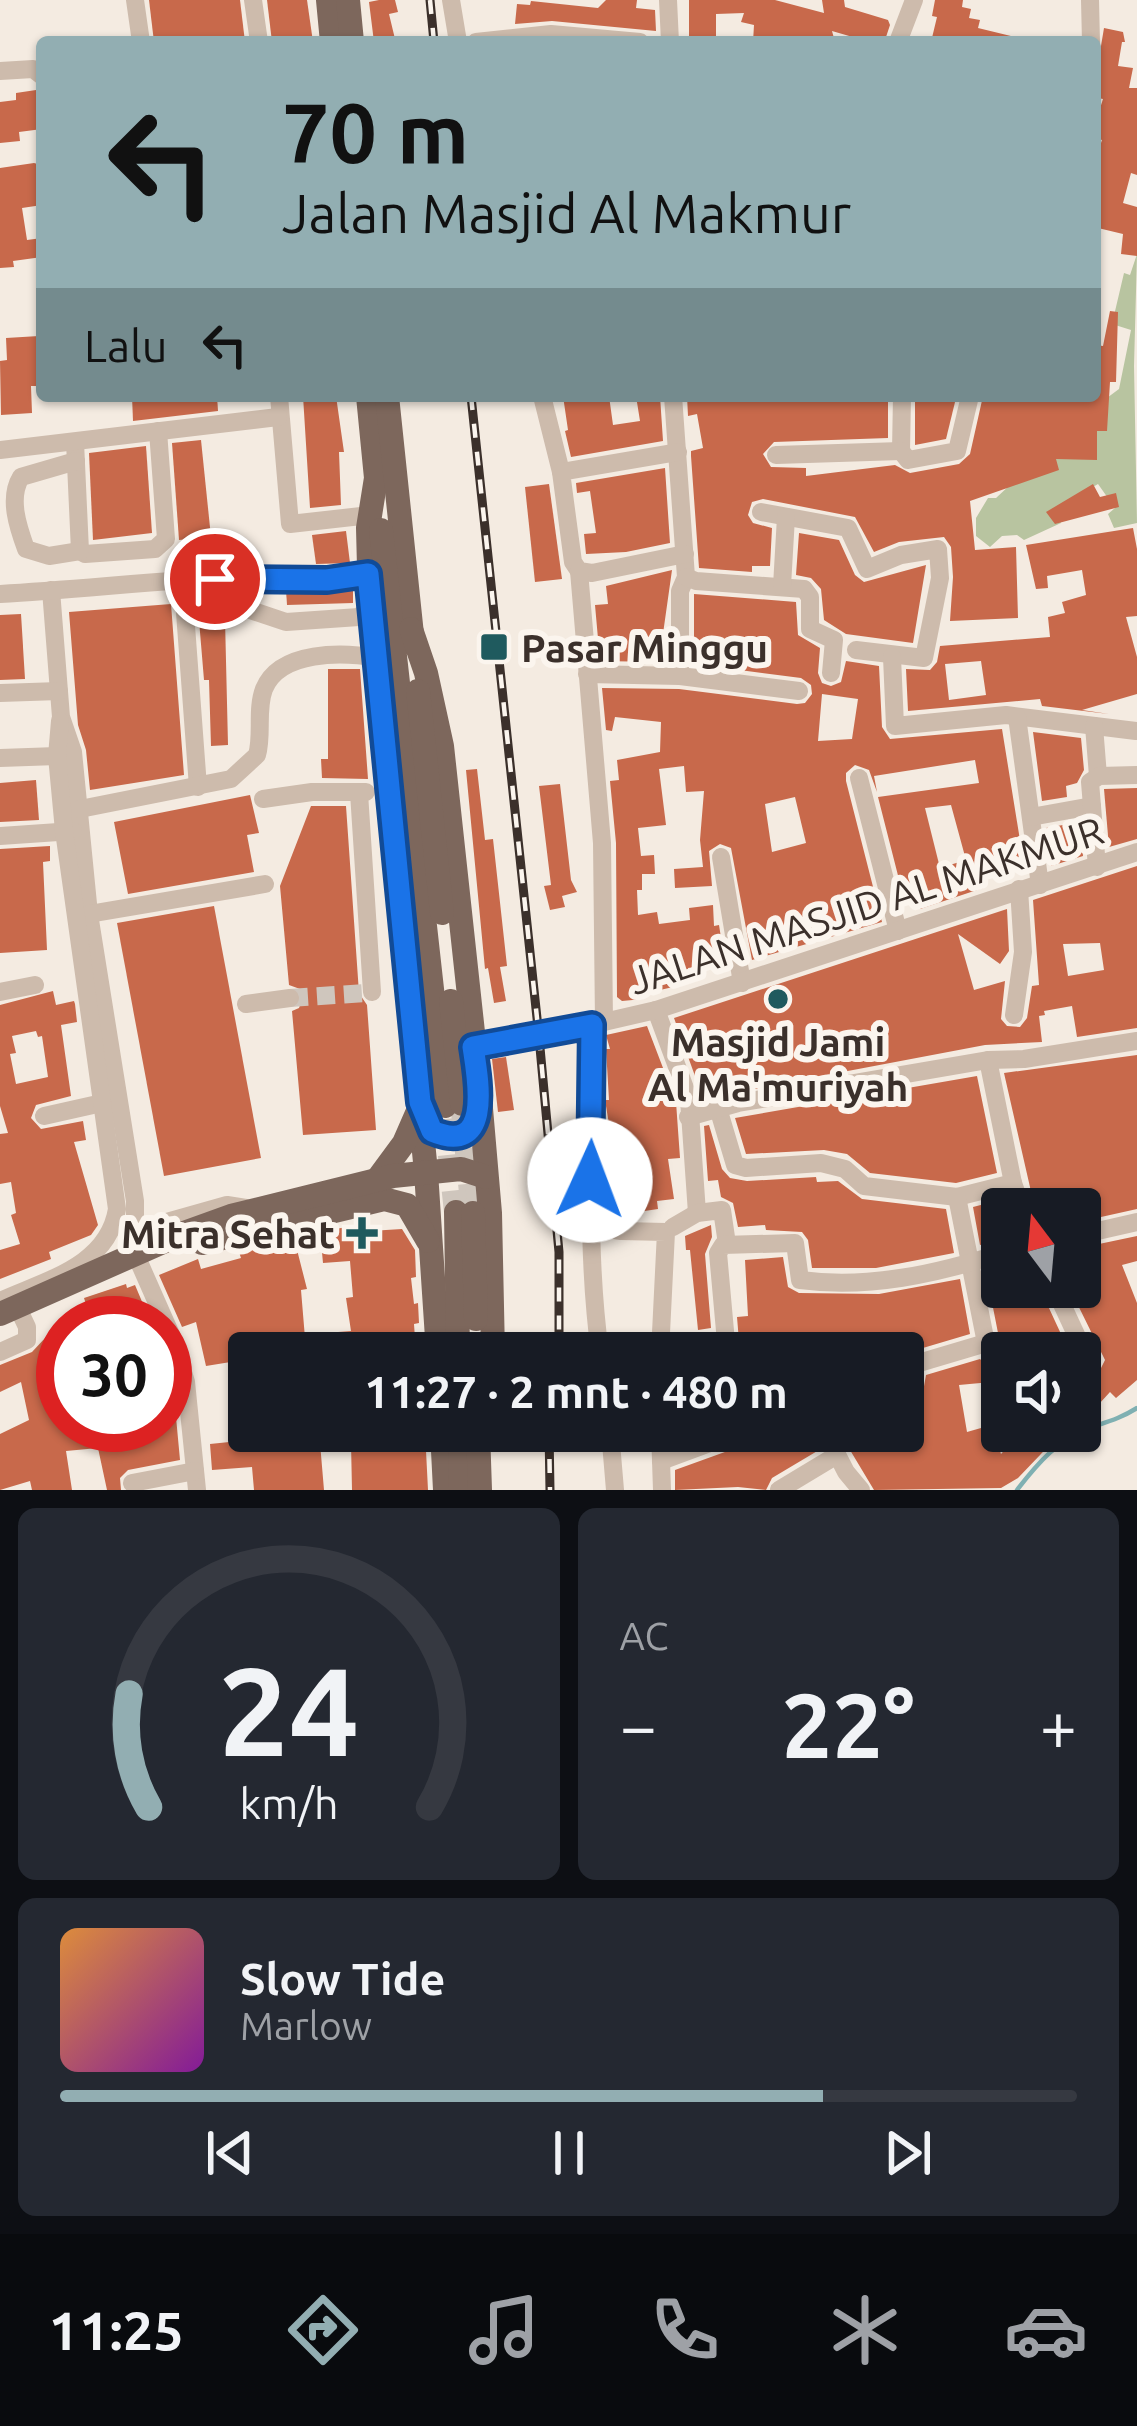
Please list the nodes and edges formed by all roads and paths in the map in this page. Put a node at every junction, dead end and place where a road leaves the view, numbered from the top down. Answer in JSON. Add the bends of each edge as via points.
{"nodes":[{"id":1,"x":135,"y":0,"type":"edge"},
{"id":2,"x":254,"y":0,"type":"edge"},
{"id":3,"x":328,"y":0,"type":"edge"},
{"id":4,"x":348,"y":0,"type":"edge"},
{"id":5,"x":451,"y":0,"type":"edge"},
{"id":6,"x":668,"y":0,"type":"edge"},
{"id":7,"x":914,"y":0,"type":"edge"},
{"id":8,"x":1090,"y":0,"type":"edge"},
{"id":9,"x":141,"y":36,"type":"edge"},
{"id":10,"x":258,"y":36,"type":"edge"},
{"id":11,"x":331,"y":36,"type":"edge"},
{"id":12,"x":351,"y":36,"type":"edge"},
{"id":13,"x":457,"y":36,"type":"edge"},
{"id":14,"x":532,"y":36,"type":"edge"},
{"id":15,"x":573,"y":36,"type":"edge"},
{"id":16,"x":670,"y":36,"type":"edge"},
{"id":17,"x":900,"y":36,"type":"edge"},
{"id":18,"x":1090,"y":36,"type":"edge"},
{"id":19,"x":0,"y":70,"type":"edge"},
{"id":20,"x":36,"y":71,"type":"edge"},
{"id":21,"x":279,"y":402,"type":"edge"},
{"id":22,"x":369,"y":402,"type":"edge"},
{"id":23,"x":388,"y":402,"type":"edge"},
{"id":24,"x":544,"y":402,"type":"edge"},
{"id":25,"x":674,"y":402,"type":"edge"},
{"id":26,"x":902,"y":402,"type":"edge"},
{"id":27,"x":969,"y":402,"type":"edge"},
{"id":28,"x":278,"y":417,"type":"junction"},
{"id":29,"x":158,"y":431,"type":"junction"},
{"id":30,"x":0,"y":450,"type":"edge"},
{"id":31,"x":76,"y":451,"type":"junction"},
{"id":32,"x":901,"y":451,"type":"junction"},
{"id":33,"x":678,"y":452,"type":"junction"},
{"id":34,"x":776,"y":455,"type":"dead end"},
{"id":35,"x":561,"y":472,"type":"junction"},
{"id":36,"x":376,"y":478,"type":"junction"},
{"id":37,"x":761,"y":512,"type":"dead end"},
{"id":38,"x":370,"y":515,"type":"junction"},
{"id":39,"x":786,"y":517,"type":"junction"},
{"id":40,"x":165,"y":544,"type":"junction"},
{"id":41,"x":82,"y":553,"type":"junction"},
{"id":42,"x":685,"y":554,"type":"junction"},
{"id":43,"x":579,"y":571,"type":"junction"},
{"id":44,"x":368,"y":574,"type":"junction"},
{"id":45,"x":686,"y":577,"type":"junction"},
{"id":46,"x":167,"y":582,"type":"junction"},
{"id":47,"x":86,"y":586,"type":"junction"},
{"id":48,"x":782,"y":586,"type":"junction"},
{"id":49,"x":51,"y":590,"type":"junction"},
{"id":50,"x":0,"y":594,"type":"edge"},
{"id":51,"x":365,"y":612,"type":"junction"},
{"id":52,"x":411,"y":629,"type":"junction"},
{"id":53,"x":856,"y":650,"type":"dead end"},
{"id":54,"x":370,"y":657,"type":"junction"},
{"id":55,"x":892,"y":657,"type":"junction"},
{"id":56,"x":831,"y":673,"type":"dead end"},
{"id":57,"x":587,"y":674,"type":"junction"},
{"id":58,"x":680,"y":676,"type":"junction"},
{"id":59,"x":59,"y":691,"type":"junction"},
{"id":60,"x":799,"y":691,"type":"dead end"},
{"id":61,"x":0,"y":693,"type":"edge"},
{"id":62,"x":1017,"y":716,"type":"junction"},
{"id":63,"x":62,"y":717,"type":"junction"},
{"id":64,"x":1094,"y":726,"type":"junction"},
{"id":65,"x":1136,"y":731,"type":"edge"},
{"id":66,"x":57,"y":756,"type":"junction"},
{"id":67,"x":0,"y":758,"type":"edge"},
{"id":68,"x":1137,"y":775,"type":"edge"},
{"id":69,"x":1098,"y":776,"type":"junction"},
{"id":70,"x":859,"y":778,"type":"dead end"},
{"id":71,"x":198,"y":787,"type":"junction"},
{"id":72,"x":390,"y":791,"type":"junction"},
{"id":73,"x":359,"y":793,"type":"junction"},
{"id":74,"x":268,"y":799,"type":"dead end"},
{"id":75,"x":1092,"y":806,"type":"junction"},
{"id":76,"x":80,"y":809,"type":"junction"},
{"id":77,"x":1031,"y":817,"type":"junction"},
{"id":78,"x":73,"y":831,"type":"junction"},
{"id":79,"x":0,"y":836,"type":"edge"},
{"id":80,"x":1137,"y":852,"type":"edge"},
{"id":81,"x":722,"y":856,"type":"dead end"},
{"id":82,"x":1097,"y":867,"type":"junction"},
{"id":83,"x":265,"y":884,"type":"dead end"},
{"id":84,"x":1040,"y":885,"type":"junction"},
{"id":85,"x":1019,"y":889,"type":"junction"},
{"id":86,"x":89,"y":914,"type":"junction"},
{"id":87,"x":898,"y":931,"type":"junction"},
{"id":88,"x":742,"y":983,"type":"junction"},
{"id":89,"x":35,"y":985,"type":"dead end"},
{"id":90,"x":409,"y":990,"type":"junction"},
{"id":91,"x":0,"y":992,"type":"edge"},
{"id":92,"x":287,"y":999,"type":"tunnel mouth"},
{"id":93,"x":250,"y":1003,"type":"dead end"},
{"id":94,"x":656,"y":1010,"type":"junction"},
{"id":95,"x":1014,"y":1015,"type":"dead end"},
{"id":96,"x":598,"y":1024,"type":"junction"},
{"id":97,"x":1137,"y":1041,"type":"edge"},
{"id":98,"x":473,"y":1047,"type":"junction"},
{"id":99,"x":988,"y":1060,"type":"junction"},
{"id":100,"x":452,"y":1102,"type":"junction"},
{"id":101,"x":102,"y":1103,"type":"junction"},
{"id":102,"x":718,"y":1108,"type":"junction"},
{"id":103,"x":44,"y":1116,"type":"dead end"},
{"id":104,"x":688,"y":1118,"type":"junction"},
{"id":105,"x":426,"y":1172,"type":"junction"},
{"id":106,"x":486,"y":1177,"type":"junction"},
{"id":107,"x":376,"y":1181,"type":"junction"},
{"id":108,"x":1013,"y":1184,"type":"junction"},
{"id":109,"x":1014,"y":1188,"type":"edge"},
{"id":110,"x":956,"y":1197,"type":"junction"},
{"id":111,"x":319,"y":1203,"type":"junction"},
{"id":112,"x":288,"y":1210,"type":"junction"},
{"id":113,"x":697,"y":1213,"type":"junction"},
{"id":114,"x":1137,"y":1222,"type":"edge"},
{"id":115,"x":587,"y":1226,"type":"junction"},
{"id":116,"x":673,"y":1227,"type":"dead end"},
{"id":117,"x":1101,"y":1230,"type":"edge"},
{"id":118,"x":727,"y":1244,"type":"junction"},
{"id":119,"x":136,"y":1249,"type":"junction"},
{"id":120,"x":432,"y":1249,"type":"junction"},
{"id":121,"x":981,"y":1260,"type":"edge"},
{"id":122,"x":970,"y":1263,"type":"junction"},
{"id":123,"x":8,"y":1313,"type":"edge"},
{"id":124,"x":436,"y":1332,"type":"edge"},
{"id":125,"x":459,"y":1332,"type":"edge"},
{"id":126,"x":474,"y":1332,"type":"edge"},
{"id":127,"x":492,"y":1332,"type":"edge"},
{"id":128,"x":598,"y":1332,"type":"edge"},
{"id":129,"x":661,"y":1332,"type":"edge"},
{"id":130,"x":725,"y":1332,"type":"edge"},
{"id":131,"x":984,"y":1332,"type":"edge"},
{"id":132,"x":981,"y":1344,"type":"edge"},
{"id":133,"x":0,"y":1352,"type":"edge"},
{"id":134,"x":924,"y":1361,"type":"edge"},
{"id":135,"x":443,"y":1452,"type":"edge"},
{"id":136,"x":460,"y":1452,"type":"edge"},
{"id":137,"x":479,"y":1452,"type":"edge"},
{"id":138,"x":495,"y":1452,"type":"edge"},
{"id":139,"x":612,"y":1452,"type":"edge"},
{"id":140,"x":661,"y":1452,"type":"edge"},
{"id":141,"x":684,"y":1452,"type":"edge"},
{"id":142,"x":820,"y":1452,"type":"edge"},
{"id":143,"x":841,"y":1452,"type":"edge"},
{"id":144,"x":662,"y":1460,"type":"junction"},
{"id":145,"x":196,"y":1481,"type":"edge"},
{"id":146,"x":132,"y":1483,"type":"dead end"},
{"id":147,"x":445,"y":1490,"type":"edge"},
{"id":148,"x":460,"y":1490,"type":"edge"},
{"id":149,"x":480,"y":1490,"type":"edge"},
{"id":150,"x":496,"y":1490,"type":"edge"},
{"id":151,"x":615,"y":1490,"type":"edge"},
{"id":152,"x":662,"y":1490,"type":"edge"},
{"id":153,"x":779,"y":1490,"type":"edge"},
{"id":154,"x":861,"y":1490,"type":"edge"}],
"edges":[{"from":1,"to":9,"type":"street"},
{"from":2,"to":10,"type":"street"},
{"from":3,"to":11,"type":"main road"},
{"from":4,"to":12,"type":"main road"},
{"from":5,"to":13,"type":"street"},
{"from":6,"to":16,"type":"street"},
{"from":7,"to":17,"type":"street"},
{"from":8,"to":18,"type":"street"},
{"from":14,"to":15,"type":"street"},
{"from":19,"to":20,"type":"street"},
{"from":21,"to":28,"type":"street"},
{"from":22,"to":36,"type":"main road"},
{"from":23,"to":52,"type":"main road"},
{"from":24,"to":35,"type":"street"},
{"from":25,"to":33,"type":"street"},
{"from":26,"to":32,"type":"street"},
{"from":27,"to":32,"type":"street","via":[[957,451],[908,460]]},
{"from":28,"to":29,"type":"street"},
{"from":28,"to":38,"type":"street","via":[[299,523]]},
{"from":29,"to":31,"type":"street"},
{"from":29,"to":40,"type":"street"},
{"from":30,"to":31,"type":"street"},
{"from":31,"to":41,"type":"street"},
{"from":31,"to":41,"type":"street","via":[[14,488],[26,549]]},
{"from":32,"to":34,"type":"street"},
{"from":33,"to":35,"type":"street"},
{"from":33,"to":42,"type":"street"},
{"from":35,"to":43,"type":"street"},
{"from":36,"to":38,"type":"main road"},
{"from":36,"to":100,"type":"main road"},
{"from":37,"to":39,"type":"street"},
{"from":38,"to":44,"type":"main road"},
{"from":39,"to":48,"type":"street"},
{"from":39,"to":55,"type":"street","via":[[848,528],[867,568],[938,549],[926,656]]},
{"from":40,"to":41,"type":"street"},
{"from":40,"to":46,"type":"street"},
{"from":41,"to":47,"type":"street"},
{"from":42,"to":43,"type":"street"},
{"from":42,"to":45,"type":"street"},
{"from":43,"to":57,"type":"street"},
{"from":44,"to":46,"type":"street"},
{"from":44,"to":51,"type":"main road"},
{"from":45,"to":48,"type":"street"},
{"from":45,"to":58,"type":"street"},
{"from":46,"to":47,"type":"street"},
{"from":47,"to":49,"type":"street"},
{"from":48,"to":56,"type":"street","via":[[804,589],[810,629],[834,640]]},
{"from":49,"to":50,"type":"street"},
{"from":49,"to":59,"type":"street"},
{"from":51,"to":54,"type":"main road"},
{"from":51,"to":71,"type":"street","via":[[286,622],[184,599]]},
{"from":52,"to":98,"type":"main road","via":[[440,727]]},
{"from":52,"to":100,"type":"main road"},
{"from":53,"to":55,"type":"street"},
{"from":54,"to":71,"type":"street","via":[[289,664],[263,690],[251,763]]},
{"from":54,"to":72,"type":"main road"},
{"from":55,"to":62,"type":"street","via":[[895,726]]},
{"from":57,"to":58,"type":"street"},
{"from":57,"to":96,"type":"street","via":[[602,843]]},
{"from":58,"to":60,"type":"street"},
{"from":59,"to":61,"type":"street"},
{"from":59,"to":63,"type":"street"},
{"from":62,"to":64,"type":"street"},
{"from":62,"to":77,"type":"street"},
{"from":63,"to":66,"type":"street"},
{"from":63,"to":76,"type":"street"},
{"from":64,"to":65,"type":"street"},
{"from":64,"to":69,"type":"street"},
{"from":66,"to":67,"type":"street"},
{"from":66,"to":78,"type":"street"},
{"from":68,"to":69,"type":"street"},
{"from":69,"to":75,"type":"street","via":[[1090,782]]},
{"from":70,"to":87,"type":"street"},
{"from":71,"to":76,"type":"street"},
{"from":72,"to":73,"type":"street"},
{"from":72,"to":90,"type":"main road"},
{"from":73,"to":74,"type":"street"},
{"from":73,"to":90,"type":"street","via":[[369,992]]},
{"from":75,"to":77,"type":"street"},
{"from":75,"to":82,"type":"street"},
{"from":76,"to":78,"type":"street"},
{"from":77,"to":84,"type":"street"},
{"from":78,"to":79,"type":"street"},
{"from":78,"to":86,"type":"street"},
{"from":78,"to":101,"type":"street"},
{"from":80,"to":82,"type":"street","name":"JALAN MASJID AL MAKMUR"},
{"from":81,"to":88,"type":"street"},
{"from":82,"to":84,"type":"street","name":"JALAN MASJID AL MAKMUR"},
{"from":83,"to":86,"type":"street"},
{"from":84,"to":85,"type":"street","name":"JALAN MASJID AL MAKMUR"},
{"from":85,"to":87,"type":"street","name":"JALAN MASJID AL MAKMUR"},
{"from":85,"to":95,"type":"street","via":[[1023,952]]},
{"from":86,"to":119,"type":"street"},
{"from":87,"to":88,"type":"street","name":"JALAN MASJID AL MAKMUR"},
{"from":88,"to":94,"type":"street","name":"JALAN MASJID AL MAKMUR"},
{"from":89,"to":91,"type":"street"},
{"from":90,"to":100,"type":"main road"},
{"from":92,"to":93,"type":"street"},
{"from":94,"to":96,"type":"street","name":"JALAN MASJID AL MAKMUR"},
{"from":94,"to":104,"type":"street","via":[[684,1082]]},
{"from":96,"to":98,"type":"street","name":"JALAN MASJID AL MAKMUR"},
{"from":96,"to":115,"type":"street"},
{"from":97,"to":99,"type":"street"},
{"from":98,"to":100,"type":"main road"},
{"from":99,"to":102,"type":"street"},
{"from":99,"to":108,"type":"street"},
{"from":100,"to":105,"type":"main road"},
{"from":100,"to":106,"type":"main road"},
{"from":100,"to":107,"type":"main road","via":[[409,1134]]},
{"from":101,"to":103,"type":"street"},
{"from":101,"to":123,"type":"street","via":[[114,1228],[96,1254]]},
{"from":102,"to":104,"type":"street"},
{"from":102,"to":110,"type":"street","via":[[735,1165],[821,1163],[845,1169],[864,1186]]},
{"from":104,"to":113,"type":"street"},
{"from":105,"to":106,"type":"main road"},
{"from":105,"to":107,"type":"main road"},
{"from":105,"to":120,"type":"main road"},
{"from":106,"to":127,"type":"main road"},
{"from":107,"to":111,"type":"main road"},
{"from":108,"to":109,"type":"street"},
{"from":108,"to":110,"type":"street"},
{"from":110,"to":122,"type":"street"},
{"from":111,"to":112,"type":"main road"},
{"from":111,"to":120,"type":"main road","via":[[396,1200],[412,1211]]},
{"from":112,"to":119,"type":"main road","via":[[229,1234]]},
{"from":112,"to":119,"type":"main road","via":[[250,1211]]},
{"from":113,"to":116,"type":"street"},
{"from":113,"to":118,"type":"street","via":[[722,1210]]},
{"from":114,"to":117,"type":"street"},
{"from":115,"to":128,"type":"street"},
{"from":115,"to":129,"type":"street","via":[[666,1232]]},
{"from":118,"to":122,"type":"street","via":[[795,1243],[801,1281],[895,1280]]},
{"from":118,"to":130,"type":"street","via":[[718,1253]]},
{"from":119,"to":123,"type":"main road"},
{"from":119,"to":145,"type":"street","via":[[186,1382]]},
{"from":120,"to":124,"type":"main road"},
{"from":121,"to":122,"type":"street"},
{"from":122,"to":131,"type":"street"},
{"from":123,"to":133,"type":"street","via":[[27,1340]]},
{"from":125,"to":126,"type":"main road","via":[[464,1213]]},
{"from":132,"to":134,"type":"street"},
{"from":135,"to":147,"type":"main road"},
{"from":136,"to":148,"type":"main road"},
{"from":137,"to":149,"type":"main road"},
{"from":138,"to":150,"type":"main road"},
{"from":139,"to":151,"type":"street"},
{"from":140,"to":144,"type":"street"},
{"from":141,"to":144,"type":"street"},
{"from":142,"to":153,"type":"street"},
{"from":143,"to":154,"type":"street"},
{"from":144,"to":152,"type":"street"},
{"from":145,"to":146,"type":"street"}]}
